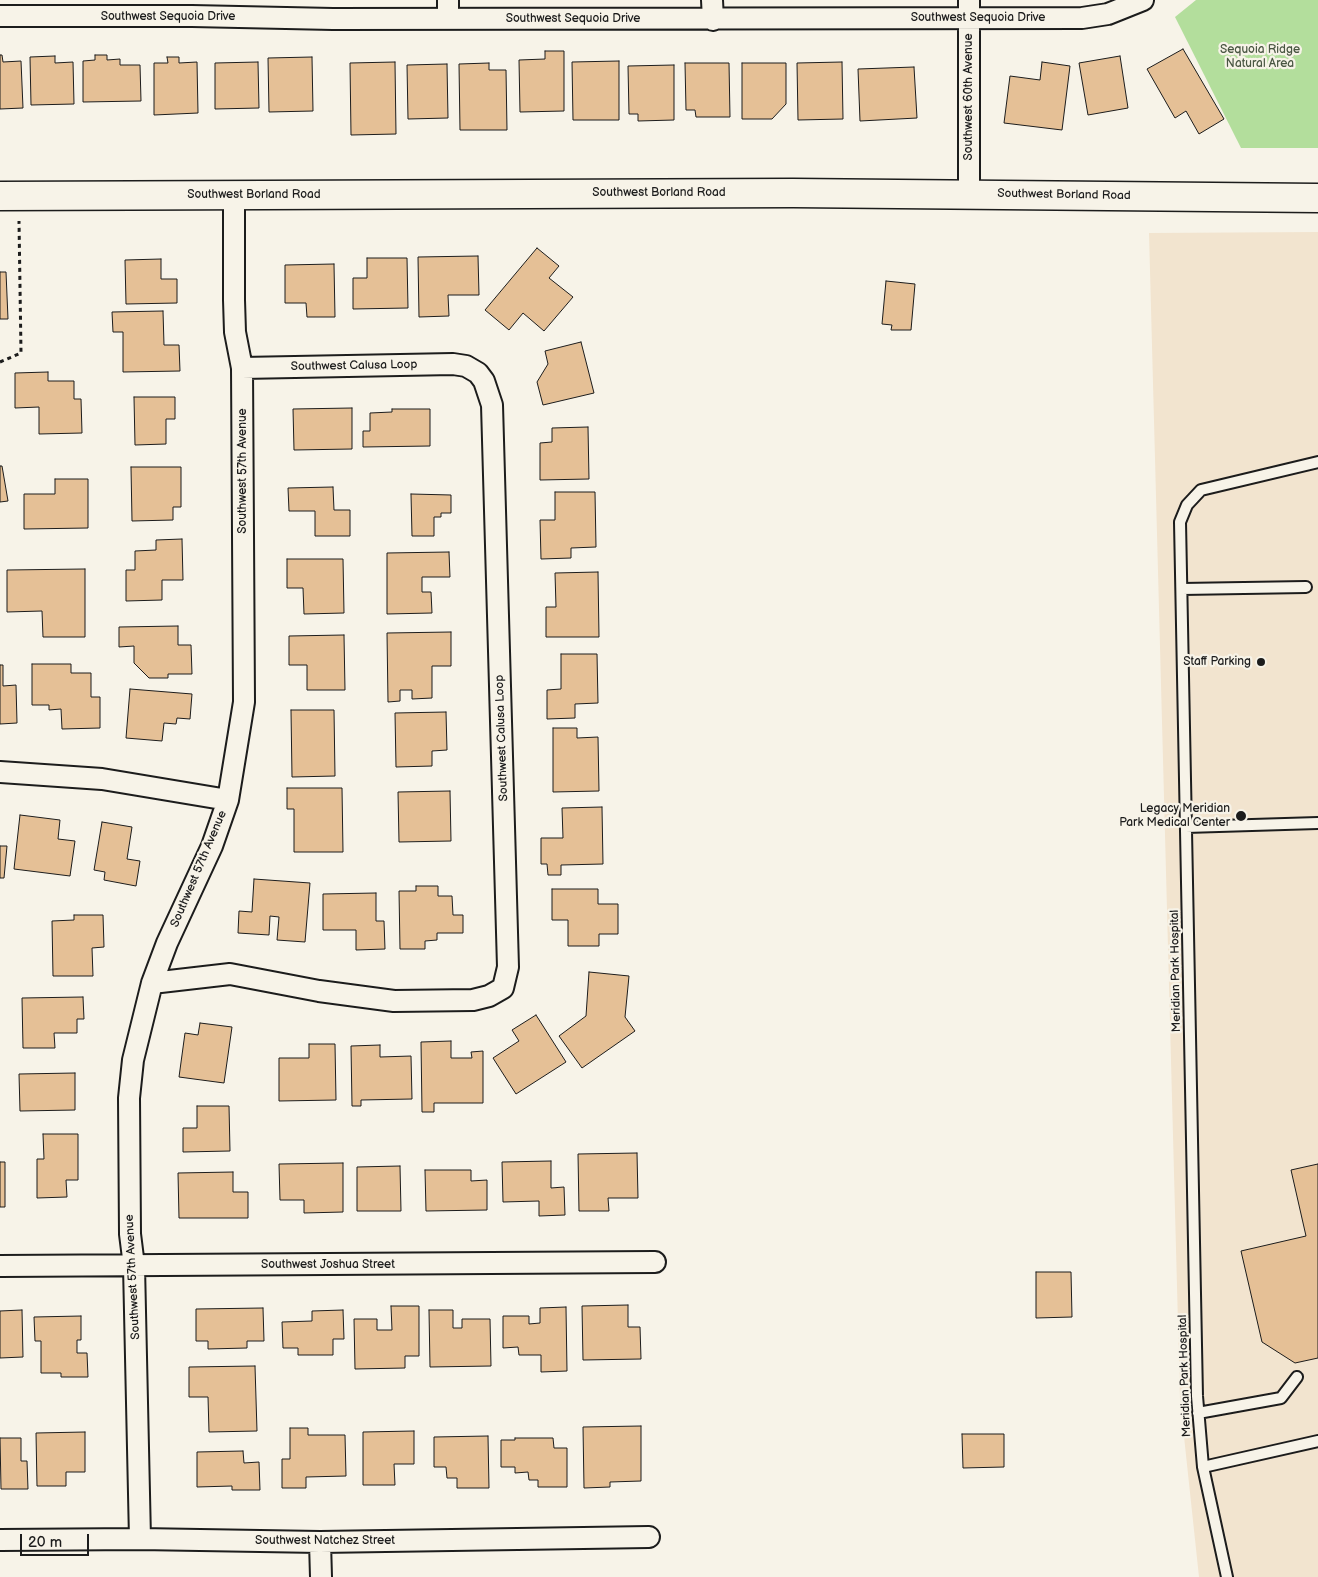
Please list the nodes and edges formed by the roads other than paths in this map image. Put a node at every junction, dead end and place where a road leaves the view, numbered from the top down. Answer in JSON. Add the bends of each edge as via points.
{"nodes":[{"id":1,"x":1143,"y":0,"type":"edge"},
{"id":2,"x":192,"y":8,"type":"edge"},
{"id":3,"x":448,"y":9,"type":"edge"},
{"id":4,"x":969,"y":9,"type":"edge"},
{"id":5,"x":712,"y":10,"type":"edge"},
{"id":6,"x":0,"y":16,"type":"edge"},
{"id":7,"x":969,"y":194,"type":"junction"},
{"id":8,"x":234,"y":195,"type":"junction"},
{"id":9,"x":9,"y":196,"type":"edge"},
{"id":10,"x":1318,"y":198,"type":"edge"},
{"id":11,"x":242,"y":368,"type":"junction"},
{"id":12,"x":1318,"y":462,"type":"edge"},
{"id":13,"x":1306,"y":588,"type":"dead end"},
{"id":14,"x":1182,"y":589,"type":"junction"},
{"id":15,"x":0,"y":772,"type":"edge"},
{"id":16,"x":228,"y":800,"type":"junction"},
{"id":17,"x":1318,"y":823,"type":"edge"},
{"id":18,"x":1186,"y":827,"type":"junction"},
{"id":19,"x":152,"y":983,"type":"junction"},
{"id":20,"x":655,"y":1262,"type":"dead end"},
{"id":21,"x":0,"y":1266,"type":"edge"},
{"id":22,"x":134,"y":1266,"type":"junction"},
{"id":23,"x":1297,"y":1377,"type":"dead end"},
{"id":24,"x":1198,"y":1413,"type":"junction"},
{"id":25,"x":1318,"y":1441,"type":"edge"},
{"id":26,"x":1204,"y":1468,"type":"junction"},
{"id":27,"x":649,"y":1537,"type":"dead end"},
{"id":28,"x":140,"y":1539,"type":"junction"},
{"id":29,"x":0,"y":1540,"type":"edge"},
{"id":30,"x":320,"y":1542,"type":"junction"},
{"id":31,"x":321,"y":1577,"type":"edge"},
{"id":32,"x":1228,"y":1577,"type":"edge"}],
"edges":[{"from":1,"to":4,"type":"street","name":"Southwest Sequoia Drive","via":[[1108,14],[1082,18]]},
{"from":2,"to":3,"type":"street","name":"Southwest Sequoia Drive","via":[[333,19]]},
{"from":2,"to":6,"type":"street","name":"Southwest Sequoia Drive"},
{"from":3,"to":5,"type":"street","name":"Southwest Sequoia Drive"},
{"from":4,"to":5,"type":"street","name":"Southwest Sequoia Drive"},
{"from":4,"to":7,"type":"street","name":"Southwest 60th Avenue"},
{"from":7,"to":8,"type":"main road","name":"Southwest Borland Road"},
{"from":7,"to":10,"type":"main road","name":"Southwest Borland Road"},
{"from":8,"to":9,"type":"main road","name":"Southwest Borland Road"},
{"from":8,"to":11,"type":"street","name":"Southwest 57th Avenue","via":[[235,332]]},
{"from":11,"to":16,"type":"street","name":"Southwest 57th Avenue","via":[[244,702],[236,767]]},
{"from":11,"to":19,"type":"street","name":"Southwest Calusa Loop","via":[[453,364],[466,366],[484,381],[492,405],[508,967],[503,988],[473,1000],[394,1000],[319,991],[230,974]]},
{"from":12,"to":14,"type":"lane","name":"Meridian Park Hospital","via":[[1214,485],[1193,497],[1180,522]]},
{"from":13,"to":14,"type":"lane"},
{"from":14,"to":18,"type":"lane","name":"Meridian Park Hospital"},
{"from":15,"to":16,"type":"street","via":[[102,779]]},
{"from":16,"to":19,"type":"street","name":"Southwest 57th Avenue","via":[[212,846]]},
{"from":17,"to":18,"type":"lane"},
{"from":18,"to":24,"type":"lane","name":"Meridian Park Hospital"},
{"from":19,"to":22,"type":"street","name":"Southwest 57th Avenue","via":[[132,1060],[129,1098],[130,1234]]},
{"from":20,"to":22,"type":"street","name":"Southwest Joshua Street"},
{"from":21,"to":22,"type":"street","name":"Southwest Joshua Street"},
{"from":22,"to":28,"type":"street","name":"Southwest 57th Avenue"},
{"from":23,"to":24,"type":"lane","via":[[1281,1398]]},
{"from":24,"to":26,"type":"lane","name":"Meridian Park Hospital"},
{"from":25,"to":26,"type":"lane"},
{"from":26,"to":32,"type":"lane","name":"Meridian Park Hospital"},
{"from":27,"to":30,"type":"street","name":"Southwest Natchez Street"},
{"from":28,"to":29,"type":"street","name":"Southwest Natchez Street"},
{"from":28,"to":30,"type":"street","name":"Southwest Natchez Street"},
{"from":30,"to":31,"type":"street"}]}
